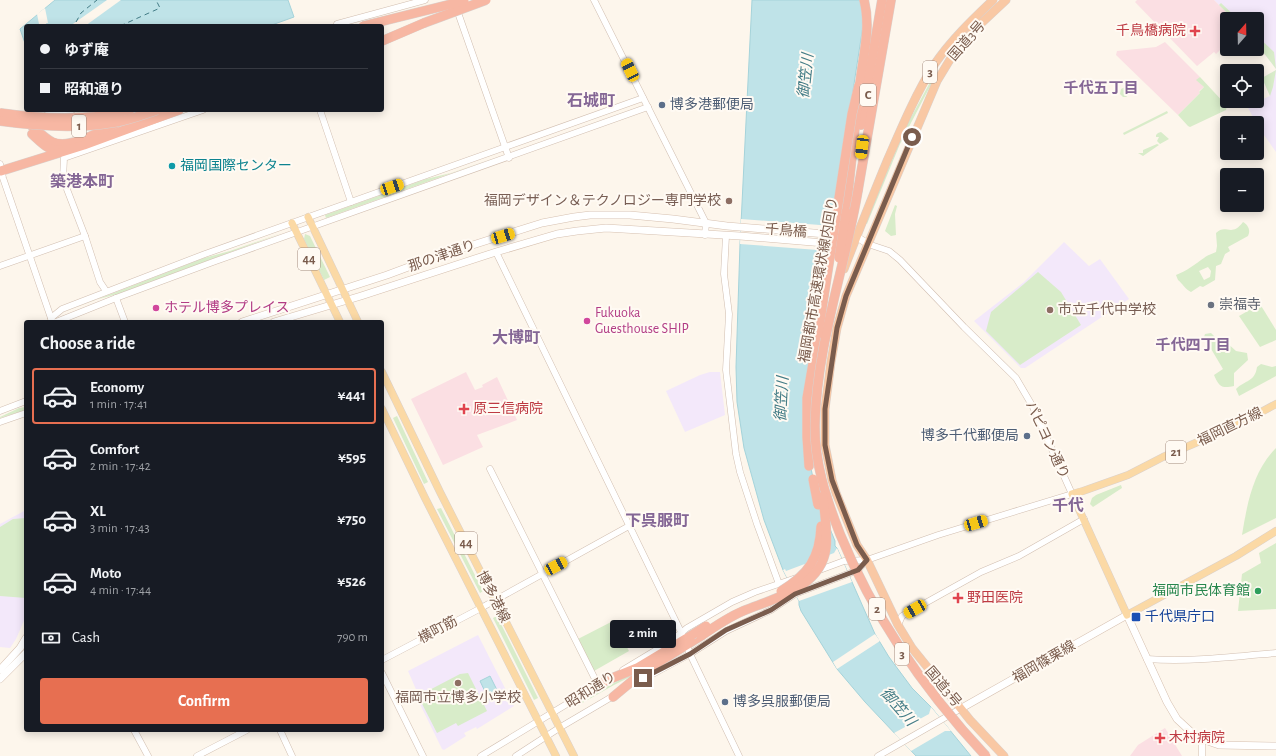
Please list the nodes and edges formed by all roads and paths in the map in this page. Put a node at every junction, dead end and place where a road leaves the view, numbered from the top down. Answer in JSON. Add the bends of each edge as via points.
{"nodes":[{"id":1,"x":425,"y":0,"type":"edge"},
{"id":2,"x":453,"y":0,"type":"edge"},
{"id":3,"x":486,"y":0,"type":"edge"},
{"id":4,"x":594,"y":0,"type":"edge"},
{"id":5,"x":864,"y":0,"type":"edge"},
{"id":6,"x":877,"y":0,"type":"edge"},
{"id":7,"x":882,"y":0,"type":"edge"},
{"id":8,"x":891,"y":0,"type":"edge"},
{"id":9,"x":993,"y":0,"type":"edge"},
{"id":10,"x":1006,"y":0,"type":"edge"},
{"id":11,"x":466,"y":1,"type":"edge"},
{"id":12,"x":424,"y":23,"type":"junction"},
{"id":13,"x":337,"y":24,"type":"dead end"},
{"id":14,"x":371,"y":24,"type":"edge"},
{"id":15,"x":384,"y":26,"type":"edge"},
{"id":16,"x":384,"y":35,"type":"edge"},
{"id":17,"x":384,"y":39,"type":"edge"},
{"id":18,"x":859,"y":85,"type":"junction"},
{"id":19,"x":643,"y":98,"type":"junction"},
{"id":20,"x":648,"y":107,"type":"junction"},
{"id":21,"x":62,"y":112,"type":"edge"},
{"id":22,"x":119,"y":112,"type":"edge"},
{"id":23,"x":139,"y":112,"type":"edge"},
{"id":24,"x":150,"y":112,"type":"edge"},
{"id":25,"x":174,"y":112,"type":"edge"},
{"id":26,"x":197,"y":112,"type":"edge"},
{"id":27,"x":321,"y":112,"type":"edge"},
{"id":28,"x":0,"y":114,"type":"edge"},
{"id":29,"x":0,"y":120,"type":"edge"},
{"id":30,"x":84,"y":145,"type":"junction"},
{"id":31,"x":505,"y":147,"type":"junction"},
{"id":32,"x":509,"y":158,"type":"junction"},
{"id":33,"x":1,"y":174,"type":"edge"},
{"id":34,"x":853,"y":190,"type":"junction"},
{"id":35,"x":351,"y":202,"type":"junction"},
{"id":36,"x":846,"y":212,"type":"junction"},
{"id":37,"x":308,"y":217,"type":"junction"},
{"id":38,"x":292,"y":223,"type":"junction"},
{"id":39,"x":706,"y":223,"type":"junction"},
{"id":40,"x":741,"y":227,"type":"joint"},
{"id":41,"x":312,"y":228,"type":"junction"},
{"id":42,"x":296,"y":233,"type":"junction"},
{"id":43,"x":705,"y":235,"type":"junction"},
{"id":44,"x":85,"y":236,"type":"junction"},
{"id":45,"x":726,"y":236,"type":"junction"},
{"id":46,"x":740,"y":236,"type":"joint"},
{"id":47,"x":857,"y":237,"type":"junction"},
{"id":48,"x":868,"y":244,"type":"junction"},
{"id":49,"x":853,"y":245,"type":"junction"},
{"id":50,"x":496,"y":252,"type":"junction"},
{"id":51,"x":30,"y":255,"type":"junction"},
{"id":52,"x":0,"y":266,"type":"edge"},
{"id":53,"x":342,"y":290,"type":"junction"},
{"id":54,"x":106,"y":291,"type":"junction"},
{"id":55,"x":327,"y":295,"type":"junction"},
{"id":56,"x":116,"y":298,"type":"junction"},
{"id":57,"x":347,"y":300,"type":"junction"},
{"id":58,"x":331,"y":304,"type":"junction"},
{"id":59,"x":53,"y":320,"type":"edge"},
{"id":60,"x":54,"y":320,"type":"edge"},
{"id":61,"x":56,"y":320,"type":"edge"},
{"id":62,"x":124,"y":320,"type":"edge"},
{"id":63,"x":248,"y":320,"type":"edge"},
{"id":64,"x":280,"y":320,"type":"edge"},
{"id":65,"x":339,"y":320,"type":"edge"},
{"id":66,"x":357,"y":320,"type":"edge"},
{"id":67,"x":818,"y":334,"type":"junction"},
{"id":68,"x":384,"y":376,"type":"edge"},
{"id":69,"x":24,"y":401,"type":"edge"},
{"id":70,"x":1276,"y":404,"type":"edge"},
{"id":71,"x":0,"y":411,"type":"edge"},
{"id":72,"x":384,"y":413,"type":"edge"},
{"id":73,"x":24,"y":414,"type":"edge"},
{"id":74,"x":0,"y":422,"type":"edge"},
{"id":75,"x":490,"y":469,"type":"dead end"},
{"id":76,"x":821,"y":478,"type":"junction"},
{"id":77,"x":1072,"y":494,"type":"junction"},
{"id":78,"x":1084,"y":519,"type":"junction"},
{"id":79,"x":629,"y":526,"type":"junction"},
{"id":80,"x":1276,"y":532,"type":"edge"},
{"id":81,"x":848,"y":560,"type":"junction"},
{"id":82,"x":867,"y":560,"type":"junction"},
{"id":83,"x":854,"y":571,"type":"junction"},
{"id":84,"x":542,"y":574,"type":"junction"},
{"id":85,"x":779,"y":584,"type":"junction"},
{"id":86,"x":494,"y":600,"type":"junction"},
{"id":87,"x":481,"y":608,"type":"junction"},
{"id":88,"x":1127,"y":615,"type":"junction"},
{"id":89,"x":898,"y":625,"type":"junction"},
{"id":90,"x":689,"y":640,"type":"junction"},
{"id":91,"x":24,"y":641,"type":"edge"},
{"id":92,"x":1276,"y":653,"type":"edge"},
{"id":93,"x":24,"y":655,"type":"edge"},
{"id":94,"x":384,"y":659,"type":"edge"},
{"id":95,"x":1147,"y":659,"type":"junction"},
{"id":96,"x":0,"y":670,"type":"edge"},
{"id":97,"x":384,"y":677,"type":"edge"},
{"id":98,"x":0,"y":679,"type":"edge"},
{"id":99,"x":601,"y":683,"type":"junction"},
{"id":100,"x":613,"y":696,"type":"joint"},
{"id":101,"x":960,"y":709,"type":"junction"},
{"id":102,"x":552,"y":714,"type":"junction"},
{"id":103,"x":950,"y":715,"type":"junction"},
{"id":104,"x":538,"y":722,"type":"junction"},
{"id":105,"x":559,"y":728,"type":"junction"},
{"id":106,"x":135,"y":732,"type":"edge"},
{"id":107,"x":243,"y":732,"type":"edge"},
{"id":108,"x":281,"y":732,"type":"edge"},
{"id":109,"x":547,"y":737,"type":"junction"},
{"id":110,"x":1202,"y":739,"type":"junction"},
{"id":111,"x":1276,"y":746,"type":"edge"},
{"id":112,"x":148,"y":756,"type":"edge"},
{"id":113,"x":197,"y":756,"type":"edge"},
{"id":114,"x":292,"y":756,"type":"edge"},
{"id":115,"x":423,"y":756,"type":"edge"},
{"id":116,"x":481,"y":756,"type":"edge"},
{"id":117,"x":516,"y":756,"type":"edge"},
{"id":118,"x":556,"y":756,"type":"edge"},
{"id":119,"x":574,"y":756,"type":"edge"},
{"id":120,"x":740,"y":756,"type":"edge"},
{"id":121,"x":878,"y":756,"type":"edge"},
{"id":122,"x":985,"y":756,"type":"edge"},
{"id":123,"x":1004,"y":756,"type":"edge"},
{"id":124,"x":1202,"y":756,"type":"edge"}],
"edges":[{"from":1,"to":13,"type":"street"},
{"from":2,"to":31,"type":"street"},
{"from":3,"to":12,"type":"highway","bridge":true},
{"from":4,"to":19,"type":"street"},
{"from":5,"to":18,"type":"highway","name":"福岡都市高速環状線内回り","number":"C","via":[[867,21]]},
{"from":6,"to":34,"type":"highway","number":"C","via":[[877,32]]},
{"from":7,"to":34,"type":"highway"},
{"from":8,"to":34,"type":"highway"},
{"from":9,"to":47,"type":"highway","name":"国道3号","number":"3","via":[[957,35],[934,65],[899,131]]},
{"from":10,"to":48,"type":"highway","name":"国道3号","number":"3","via":[[954,53],[937,81]]},
{"from":11,"to":14,"type":"highway","bridge":true},
{"from":11,"to":15,"type":"highway","bridge":true},
{"from":12,"to":16,"type":"highway"},
{"from":12,"to":17,"type":"highway"},
{"from":18,"to":34,"type":"highway","name":"福岡都市高速環状線内回り","number":"C","bridge":true},
{"from":18,"to":67,"type":"highway","bridge":true,"via":[[852,114]]},
{"from":19,"to":20,"type":"street"},
{"from":19,"to":31,"type":"street"},
{"from":20,"to":32,"type":"street"},
{"from":20,"to":39,"type":"street"},
{"from":21,"to":28,"type":"street","via":[[25,117]]},
{"from":22,"to":28,"type":"highway","bridge":true,"via":[[70,118]]},
{"from":23,"to":28,"type":"highway","bridge":true,"via":[[68,144],[54,142],[39,134],[27,122]]},
{"from":24,"to":29,"type":"highway","number":"1","bridge":true,"via":[[111,123],[70,127]]},
{"from":25,"to":30,"type":"highway"},
{"from":26,"to":44,"type":"street","via":[[64,158],[63,179]]},
{"from":27,"to":35,"type":"street"},
{"from":29,"to":30,"type":"highway","bridge":true,"via":[[12,121],[25,127],[43,145],[52,149],[59,151]]},
{"from":30,"to":33,"type":"highway"},
{"from":31,"to":32,"type":"street"},
{"from":31,"to":35,"type":"street"},
{"from":32,"to":41,"type":"street"},
{"from":33,"to":51,"type":"street"},
{"from":34,"to":36,"type":"highway","name":"福岡都市高速環状線内回り","number":"C"},
{"from":34,"to":76,"type":"highway","number":"C","bridge":true,"via":[[849,238],[831,309],[817,396],[816,437]]},
{"from":35,"to":37,"type":"street"},
{"from":36,"to":67,"type":"highway","bridge":true,"via":[[835,245]]},
{"from":36,"to":122,"type":"highway","name":"福岡都市高速環状線内回り","number":"C","bridge":true,"via":[[814,390],[813,422],[820,479],[830,513],[852,564],[886,629],[932,696]]},
{"from":37,"to":38,"type":"street"},
{"from":37,"to":41,"type":"main road","number":"44"},
{"from":38,"to":42,"type":"main road","number":"44"},
{"from":38,"to":54,"type":"street"},
{"from":39,"to":40,"type":"main road","name":"那の津通り"},
{"from":39,"to":43,"type":"street"},
{"from":39,"to":53,"type":"main road","name":"那の津通り","via":[[630,215],[574,217],[542,224],[438,256]]},
{"from":40,"to":47,"type":"main road","name":"千鳥橋"},
{"from":41,"to":42,"type":"street"},
{"from":41,"to":53,"type":"main road","number":"44"},
{"from":42,"to":55,"type":"main road","number":"44"},
{"from":42,"to":56,"type":"street"},
{"from":43,"to":45,"type":"main road","name":"那の津通り"},
{"from":43,"to":50,"type":"main road","name":"那の津通り","via":[[606,228],[557,234]]},
{"from":44,"to":51,"type":"street"},
{"from":44,"to":54,"type":"street","via":[[100,282]]},
{"from":45,"to":46,"type":"main road","name":"那の津通り"},
{"from":45,"to":85,"type":"street","via":[[724,274],[729,314],[726,370],[736,454],[757,524]]},
{"from":46,"to":49,"type":"main road","name":"千鳥橋"},
{"from":47,"to":48,"type":"main road"},
{"from":47,"to":49,"type":"highway","name":"国道3号","number":"3"},
{"from":48,"to":49,"type":"main road"},
{"from":48,"to":77,"type":"street","name":"パピヨン通り","via":[[889,251],[900,260],[1016,378],[1033,407]]},
{"from":48,"to":82,"type":"highway","name":"国道3号","number":"3","via":[[846,296],[837,328],[825,409],[824,434],[832,480],[857,545]]},
{"from":49,"to":81,"type":"highway","name":"国道3号","number":"3","via":[[826,325],[819,360],[814,422],[821,483]]},
{"from":50,"to":57,"type":"main road","name":"那の津通り"},
{"from":50,"to":79,"type":"street"},
{"from":51,"to":52,"type":"street"},
{"from":51,"to":59,"type":"street"},
{"from":53,"to":55,"type":"main road","name":"那の津通り"},
{"from":53,"to":57,"type":"main road","number":"44"},
{"from":54,"to":60,"type":"street","via":[[62,309]]},
{"from":55,"to":58,"type":"main road","number":"44"},
{"from":55,"to":63,"type":"main road","name":"那の津通り"},
{"from":56,"to":61,"type":"street"},
{"from":56,"to":62,"type":"street"},
{"from":57,"to":58,"type":"main road","name":"那の津通り"},
{"from":57,"to":66,"type":"main road","number":"44"},
{"from":58,"to":64,"type":"main road","name":"那の津通り"},
{"from":58,"to":65,"type":"main road","number":"44"},
{"from":67,"to":90,"type":"highway","bridge":true,"via":[[807,398],[807,437],[809,466],[817,499],[821,536],[810,567],[792,584],[740,607]]},
{"from":68,"to":86,"type":"main road","name":"博多港線","number":"44"},
{"from":69,"to":71,"type":"street"},
{"from":70,"to":77,"type":"main road","name":"福岡直方線","number":"21","via":[[1237,425],[1128,475]]},
{"from":72,"to":87,"type":"main road","name":"博多港線","number":"44"},
{"from":73,"to":74,"type":"street"},
{"from":75,"to":84,"type":"street"},
{"from":76,"to":90,"type":"highway","bridge":true,"via":[[826,548],[818,569],[796,590],[742,612]]},
{"from":76,"to":122,"type":"highway","number":"2","bridge":true,"via":[[853,564],[887,628],[906,658],[958,726]]},
{"from":77,"to":78,"type":"main road","name":"パピヨン通り"},
{"from":77,"to":82,"type":"street","via":[[938,534]]},
{"from":78,"to":88,"type":"main road","name":"パピヨン通り"},
{"from":78,"to":89,"type":"street","via":[[1019,556],[981,572],[902,616]]},
{"from":79,"to":84,"type":"street","name":"横町筋"},
{"from":79,"to":90,"type":"street"},
{"from":80,"to":88,"type":"main road"},
{"from":81,"to":82,"type":"street"},
{"from":81,"to":83,"type":"highway","name":"国道3号","number":"3"},
{"from":81,"to":85,"type":"street","bridge":true},
{"from":82,"to":83,"type":"street"},
{"from":82,"to":89,"type":"highway","name":"国道3号","number":"3"},
{"from":83,"to":90,"type":"street","via":[[795,594],[771,610],[726,630]]},
{"from":83,"to":103,"type":"highway","name":"国道3号","number":"3","via":[[888,632],[920,681]]},
{"from":84,"to":86,"type":"street","name":"横町筋"},
{"from":84,"to":99,"type":"street"},
{"from":85,"to":90,"type":"street","via":[[732,602]]},
{"from":86,"to":87,"type":"street","name":"横町筋"},
{"from":86,"to":102,"type":"main road","name":"博多港線","number":"44"},
{"from":87,"to":94,"type":"street","name":"横町筋"},
{"from":87,"to":104,"type":"main road","name":"博多港線","number":"44"},
{"from":88,"to":95,"type":"main road","name":"パピヨン通り"},
{"from":88,"to":101,"type":"main road","name":"福岡篠栗線"},
{"from":89,"to":101,"type":"highway","name":"国道3号","number":"3","via":[[912,648]]},
{"from":90,"to":99,"type":"highway","via":[[637,668]]},
{"from":90,"to":100,"type":"highway"},
{"from":90,"to":120,"type":"street"},
{"from":91,"to":96,"type":"main road"},
{"from":92,"to":95,"type":"street","via":[[1173,661]]},
{"from":93,"to":98,"type":"main road"},
{"from":95,"to":110,"type":"main road","name":"パピヨン通り","via":[[1177,719]]},
{"from":97,"to":115,"type":"street"},
{"from":99,"to":102,"type":"street","name":"昭和通り"},
{"from":100,"to":105,"type":"street","name":"昭和通り"},
{"from":101,"to":103,"type":"street"},
{"from":101,"to":123,"type":"highway","name":"国道3号","number":"3"},
{"from":102,"to":104,"type":"street","name":"昭和通り"},
{"from":102,"to":105,"type":"main road","name":"博多港線","number":"44"},
{"from":103,"to":121,"type":"street"},
{"from":103,"to":122,"type":"highway","name":"国道3号","number":"3"},
{"from":104,"to":109,"type":"main road","name":"博多港線","number":"44"},
{"from":104,"to":116,"type":"street","name":"昭和通り"},
{"from":105,"to":109,"type":"street","name":"昭和通り"},
{"from":105,"to":119,"type":"main road","name":"博多港線","number":"44"},
{"from":106,"to":112,"type":"street"},
{"from":107,"to":113,"type":"street"},
{"from":108,"to":114,"type":"street"},
{"from":109,"to":117,"type":"street","name":"昭和通り"},
{"from":109,"to":118,"type":"main road","name":"博多港線","number":"44"},
{"from":110,"to":111,"type":"main road","name":"パピヨン通り","via":[[1219,745]]},
{"from":110,"to":124,"type":"street"}]}
